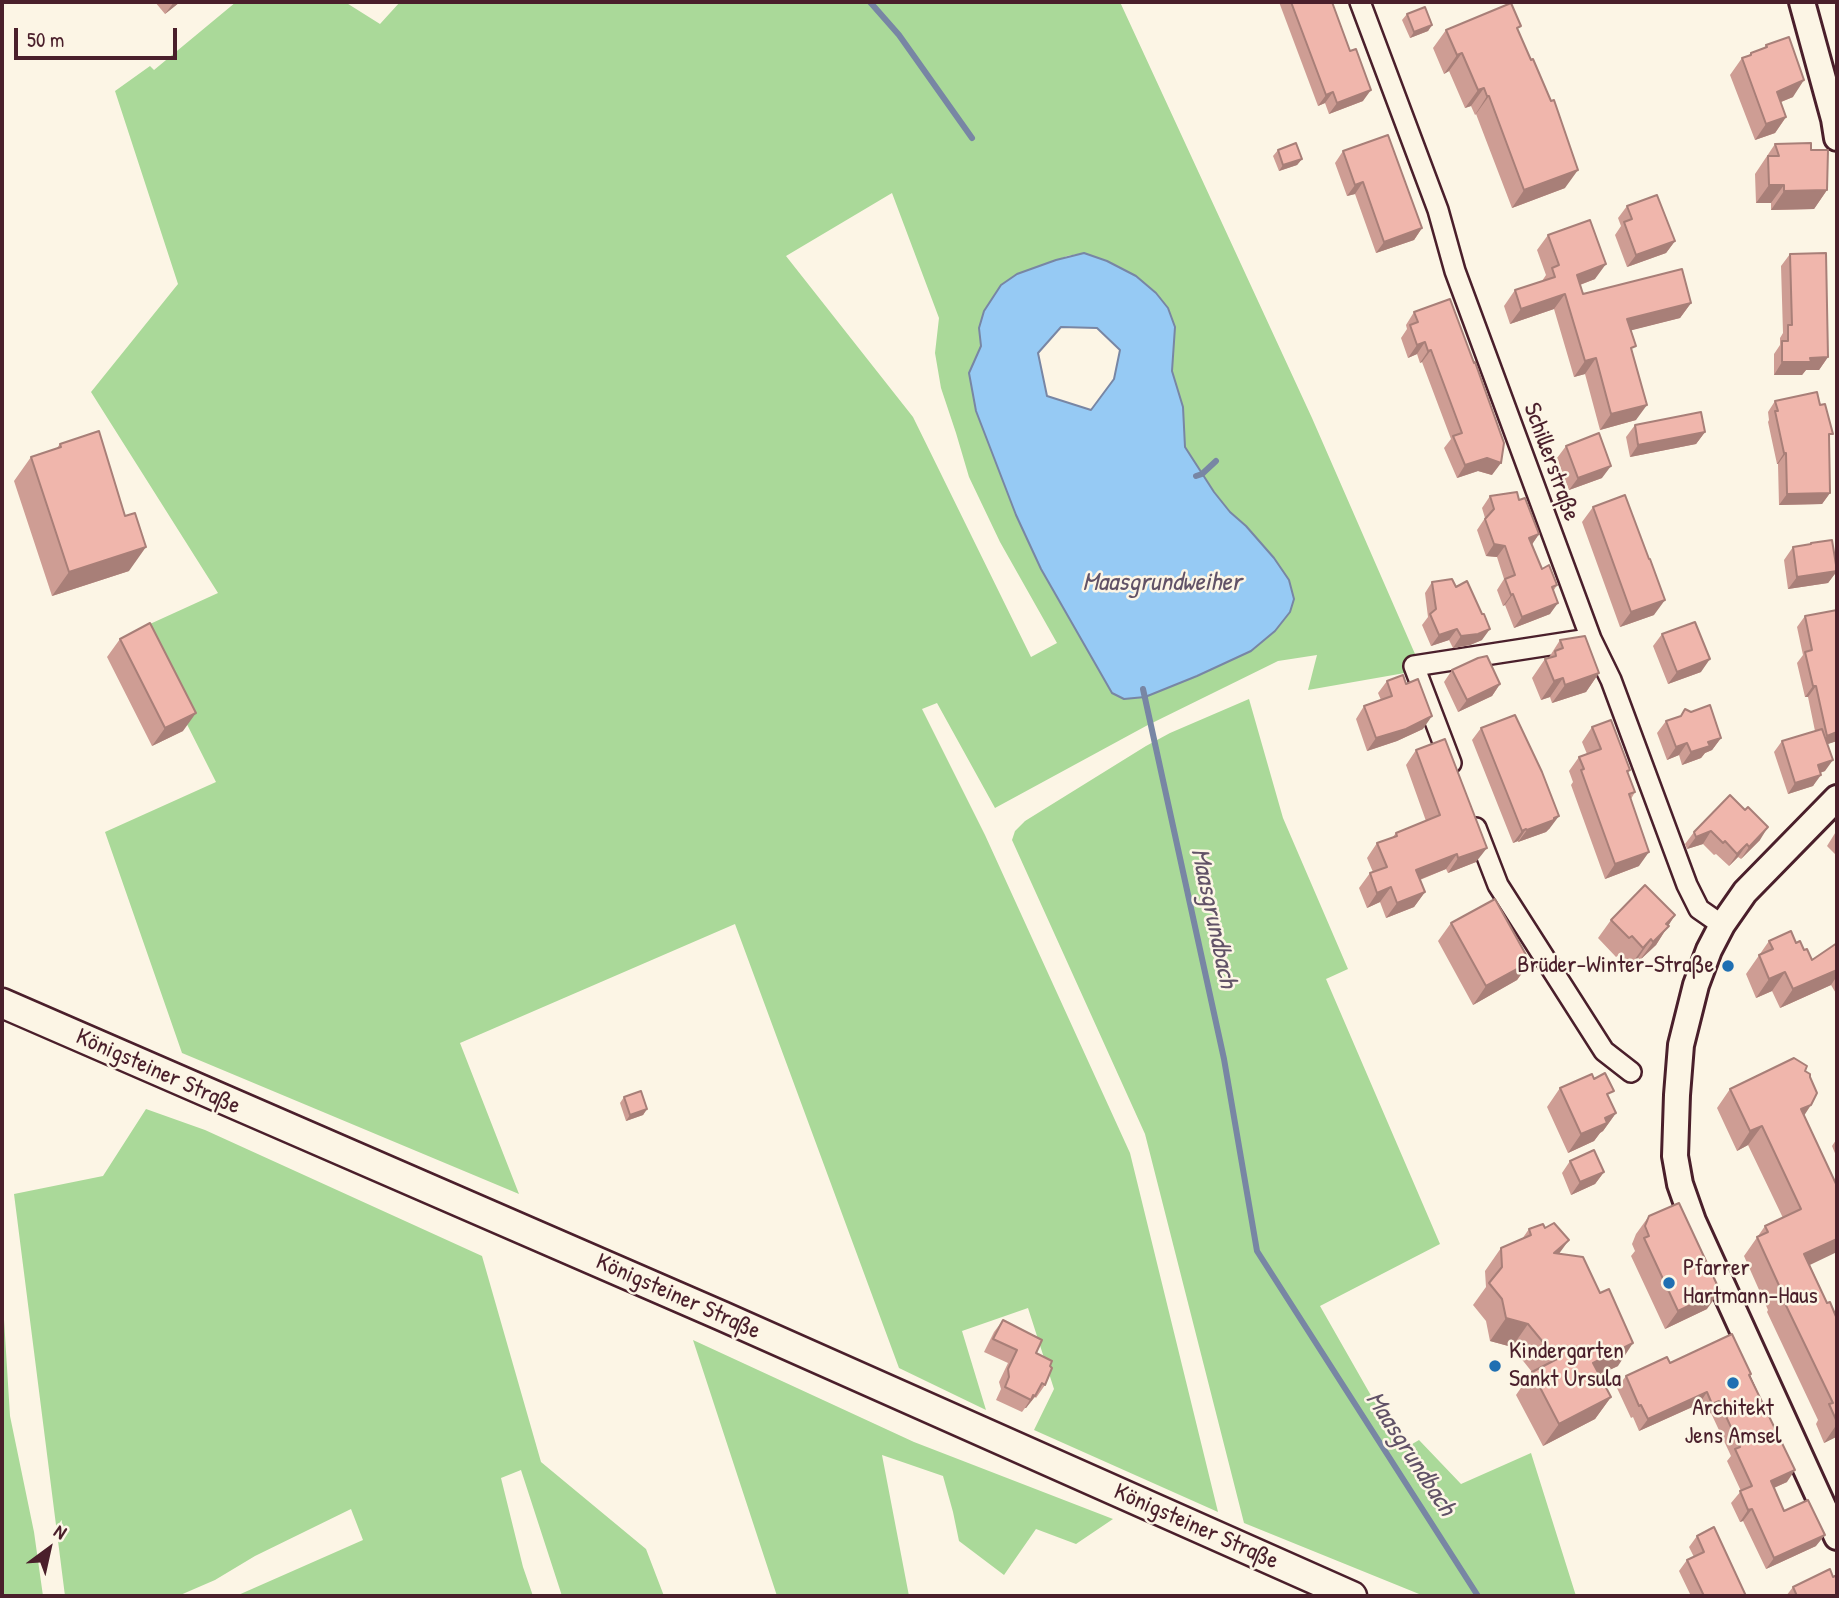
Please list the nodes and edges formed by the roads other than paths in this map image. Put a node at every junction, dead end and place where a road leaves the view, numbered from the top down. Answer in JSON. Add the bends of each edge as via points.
{"nodes":[{"id":1,"x":1360,"y":2,"type":"edge"},
{"id":2,"x":1802,"y":2,"type":"edge"},
{"id":3,"x":1837,"y":138,"type":"edge"},
{"id":4,"x":1591,"y":639,"type":"junction"},
{"id":5,"x":1458,"y":782,"type":"edge"},
{"id":6,"x":1837,"y":797,"type":"edge"},
{"id":7,"x":1468,"y":808,"type":"edge"},
{"id":8,"x":1722,"y":925,"type":"junction"},
{"id":9,"x":2,"y":1003,"type":"edge"},
{"id":10,"x":1631,"y":1072,"type":"dead end"},
{"id":11,"x":1837,"y":1537,"type":"edge"},
{"id":12,"x":1316,"y":1589,"type":"edge"},
{"id":13,"x":1352,"y":1596,"type":"edge"}],
"edges":[{"from":1,"to":4,"type":"street","name":"Schillerstraße"},
{"from":2,"to":3,"type":"street"},
{"from":4,"to":5,"type":"street","via":[[1414,666]]},
{"from":4,"to":8,"type":"street","name":"Schillerstraße","via":[[1611,680],[1688,885],[1699,909]]},
{"from":6,"to":8,"type":"street","via":[[1745,892]]},
{"from":7,"to":10,"type":"street","via":[[1498,886],[1604,1051]]},
{"from":8,"to":11,"type":"street","via":[[1696,985],[1681,1045],[1677,1171],[1693,1221]]},
{"from":9,"to":12,"type":"main road","name":"Königsteiner Straße","via":[[722,1316]]},
{"from":12,"to":13,"type":"main road","name":"Königsteiner Straße"}]}
